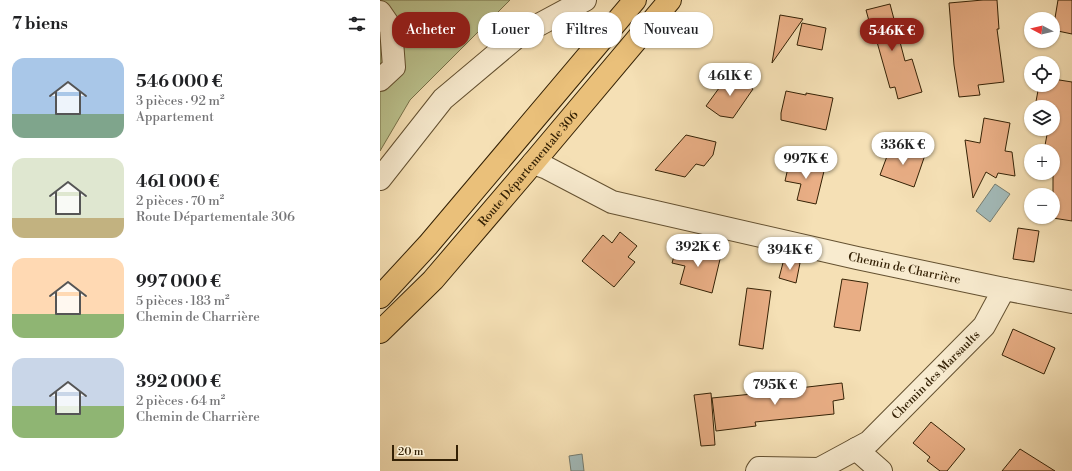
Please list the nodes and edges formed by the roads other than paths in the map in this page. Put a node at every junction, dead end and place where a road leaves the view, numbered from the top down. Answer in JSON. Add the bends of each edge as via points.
{"nodes":[{"id":1,"x":585,"y":0,"type":"edge"},
{"id":2,"x":635,"y":0,"type":"edge"},
{"id":3,"x":670,"y":0,"type":"edge"},
{"id":4,"x":380,"y":12,"type":"edge"},
{"id":5,"x":380,"y":80,"type":"edge"},
{"id":6,"x":533,"y":163,"type":"junction"},
{"id":7,"x":380,"y":179,"type":"edge"},
{"id":8,"x":1004,"y":289,"type":"junction"},
{"id":9,"x":380,"y":296,"type":"edge"},
{"id":10,"x":1072,"y":302,"type":"edge"},
{"id":11,"x":380,"y":332,"type":"edge"},
{"id":12,"x":856,"y":449,"type":"junction"},
{"id":13,"x":757,"y":471,"type":"edge"},
{"id":14,"x":881,"y":471,"type":"edge"}],
"edges":[{"from":1,"to":7,"type":"street","via":[[518,36],[443,99]]},
{"from":2,"to":9,"type":"main road","via":[[428,245]]},
{"from":3,"to":6,"type":"main road","name":"Route Départementale 306"},
{"from":4,"to":5,"type":"street","via":[[391,28],[394,67]]},
{"from":6,"to":8,"type":"street","name":"Chemin de Charrière","via":[[612,202]]},
{"from":6,"to":11,"type":"main road","name":"Route Départementale 306","via":[[433,280]]},
{"from":8,"to":10,"type":"street","name":"Chemin de Charrière"},
{"from":8,"to":12,"type":"street","name":"Chemin des Marsaults","via":[[984,326],[869,442]]},
{"from":12,"to":13,"type":"street","name":"Chemin des Marsaults","via":[[819,469],[759,468]]},
{"from":12,"to":14,"type":"street"}]}
